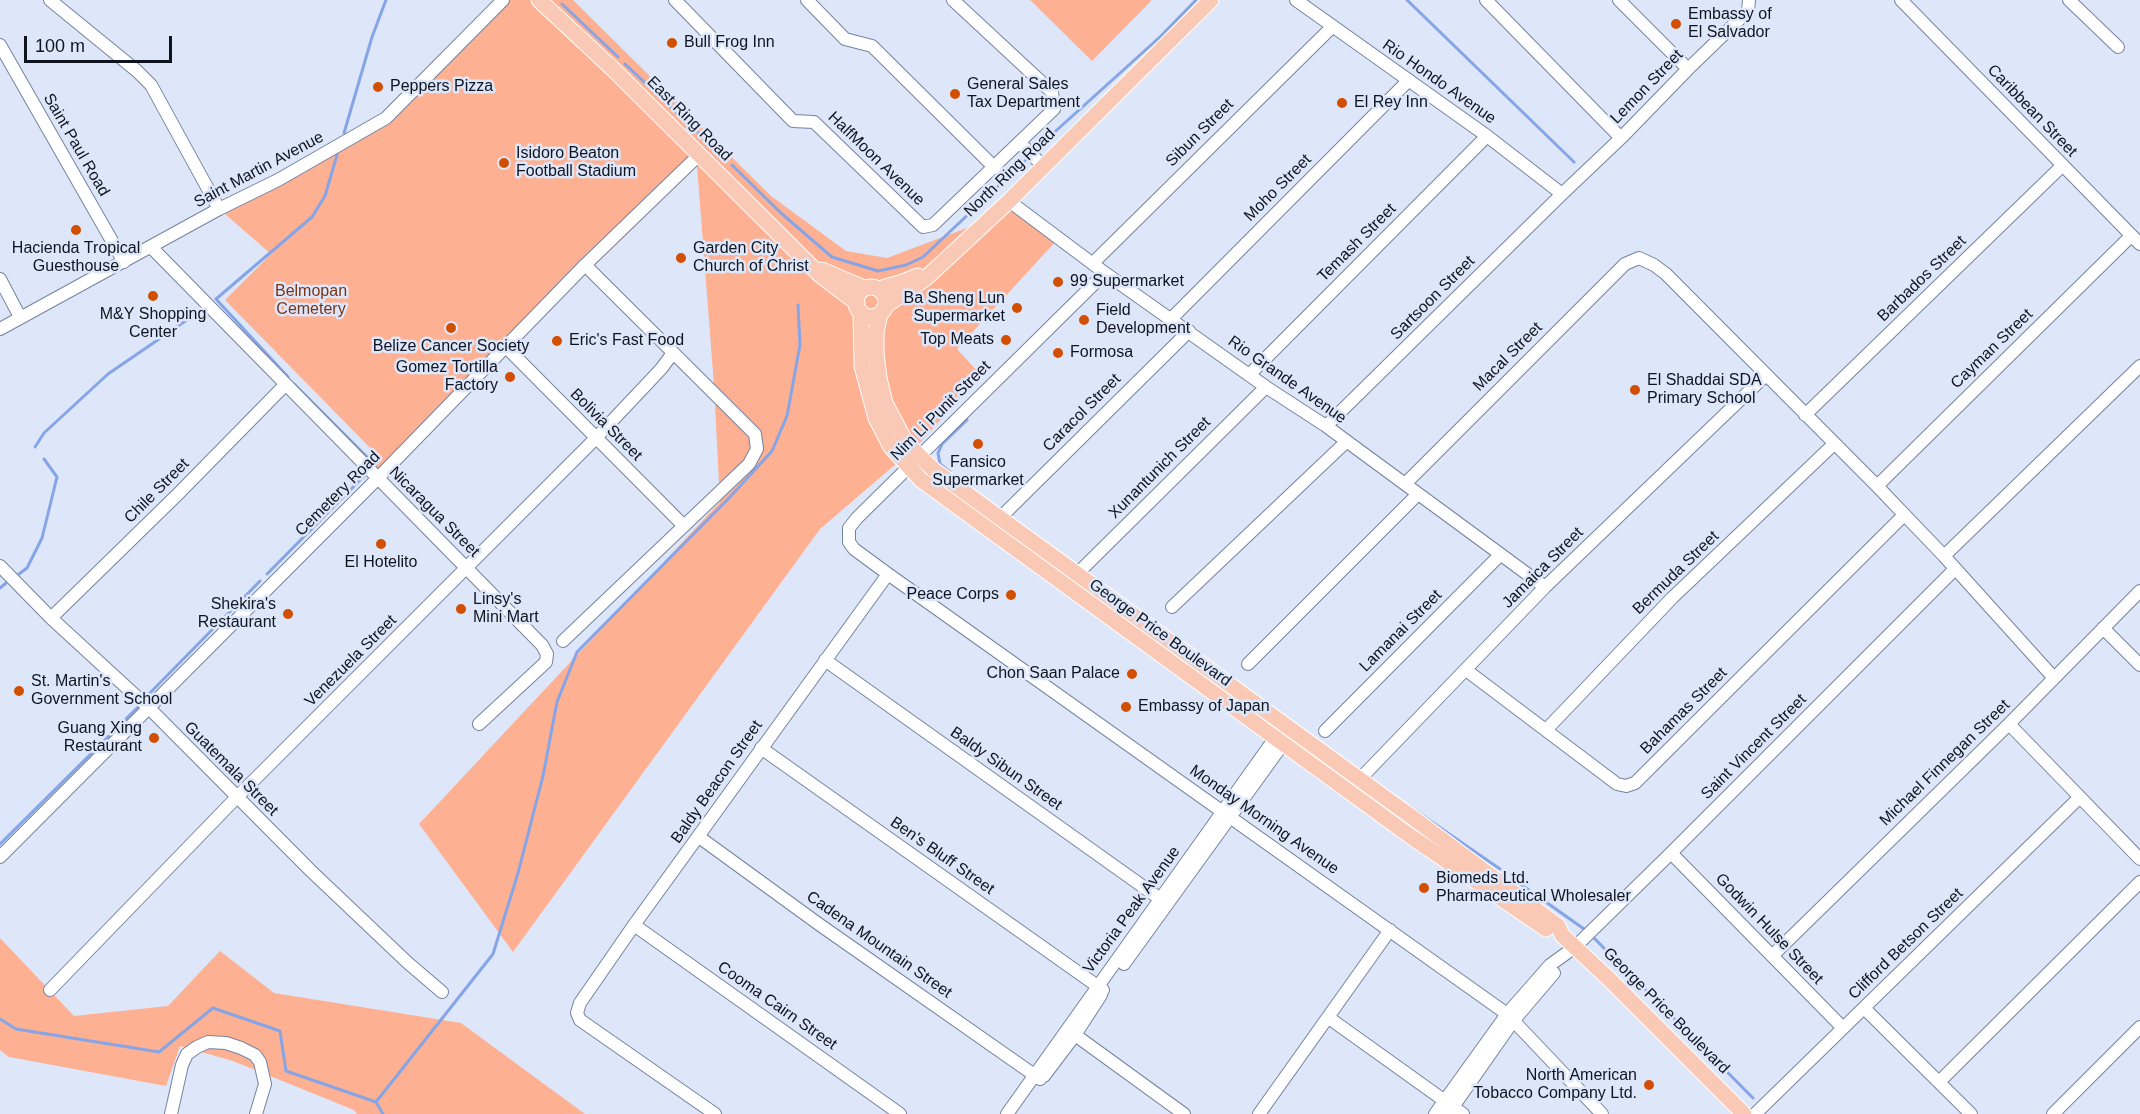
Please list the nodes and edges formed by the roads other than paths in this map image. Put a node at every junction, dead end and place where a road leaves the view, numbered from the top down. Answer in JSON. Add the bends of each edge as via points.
{"nodes":[{"id":1,"x":50,"y":0,"type":"edge"},
{"id":2,"x":503,"y":0,"type":"edge"},
{"id":3,"x":539,"y":0,"type":"edge"},
{"id":4,"x":675,"y":0,"type":"edge"},
{"id":5,"x":807,"y":0,"type":"edge"},
{"id":6,"x":953,"y":0,"type":"edge"},
{"id":7,"x":1210,"y":0,"type":"edge"},
{"id":8,"x":1296,"y":0,"type":"edge"},
{"id":9,"x":1486,"y":0,"type":"edge"},
{"id":10,"x":1619,"y":0,"type":"edge"},
{"id":11,"x":1749,"y":0,"type":"edge"},
{"id":12,"x":1901,"y":0,"type":"edge"},
{"id":13,"x":2069,"y":0,"type":"edge"},
{"id":14,"x":1332,"y":27,"type":"junction"},
{"id":15,"x":0,"y":45,"type":"edge"},
{"id":16,"x":2118,"y":47,"type":"dead end"},
{"id":17,"x":1688,"y":69,"type":"junction"},
{"id":18,"x":1409,"y":80,"type":"junction"},
{"id":19,"x":1487,"y":136,"type":"junction"},
{"id":20,"x":1621,"y":138,"type":"junction"},
{"id":21,"x":1020,"y":142,"type":"junction"},
{"id":22,"x":700,"y":154,"type":"junction"},
{"id":23,"x":1043,"y":166,"type":"junction"},
{"id":24,"x":2062,"y":166,"type":"junction"},
{"id":25,"x":995,"y":168,"type":"junction"},
{"id":26,"x":1562,"y":194,"type":"junction"},
{"id":27,"x":1009,"y":201,"type":"junction"},
{"id":28,"x":219,"y":209,"type":"junction"},
{"id":29,"x":2136,"y":240,"type":"edge"},
{"id":30,"x":152,"y":247,"type":"junction"},
{"id":31,"x":124,"y":262,"type":"junction"},
{"id":32,"x":1093,"y":263,"type":"junction"},
{"id":33,"x":585,"y":265,"type":"junction"},
{"id":34,"x":811,"y":266,"type":"junction"},
{"id":35,"x":934,"y":269,"type":"junction"},
{"id":36,"x":1105,"y":273,"type":"junction"},
{"id":37,"x":0,"y":279,"type":"edge"},
{"id":38,"x":872,"y":289,"type":"junction"},
{"id":39,"x":859,"y":308,"type":"junction"},
{"id":40,"x":883,"y":310,"type":"junction"},
{"id":41,"x":20,"y":317,"type":"junction"},
{"id":42,"x":1171,"y":319,"type":"junction"},
{"id":43,"x":0,"y":329,"type":"edge"},
{"id":44,"x":1189,"y":331,"type":"junction"},
{"id":45,"x":506,"y":347,"type":"junction"},
{"id":46,"x":674,"y":353,"type":"junction"},
{"id":47,"x":2140,"y":366,"type":"edge"},
{"id":48,"x":1250,"y":374,"type":"junction"},
{"id":49,"x":1766,"y":375,"type":"junction"},
{"id":50,"x":285,"y":385,"type":"junction"},
{"id":51,"x":1266,"y":387,"type":"junction"},
{"id":52,"x":875,"y":393,"type":"junction"},
{"id":53,"x":1805,"y":415,"type":"junction"},
{"id":54,"x":1326,"y":426,"type":"junction"},
{"id":55,"x":595,"y":439,"type":"junction"},
{"id":56,"x":1346,"y":442,"type":"junction"},
{"id":57,"x":1834,"y":444,"type":"junction"},
{"id":58,"x":919,"y":457,"type":"junction"},
{"id":59,"x":908,"y":468,"type":"junction"},
{"id":60,"x":378,"y":478,"type":"junction"},
{"id":61,"x":1405,"y":484,"type":"junction"},
{"id":62,"x":1876,"y":486,"type":"junction"},
{"id":63,"x":1418,"y":494,"type":"junction"},
{"id":64,"x":1904,"y":514,"type":"junction"},
{"id":65,"x":999,"y":519,"type":"junction"},
{"id":66,"x":684,"y":526,"type":"junction"},
{"id":67,"x":1500,"y":555,"type":"junction"},
{"id":68,"x":1944,"y":556,"type":"junction"},
{"id":69,"x":0,"y":566,"type":"edge"},
{"id":70,"x":467,"y":568,"type":"junction"},
{"id":71,"x":1955,"y":569,"type":"junction"},
{"id":72,"x":1078,"y":573,"type":"dead end"},
{"id":73,"x":888,"y":574,"type":"junction"},
{"id":74,"x":1545,"y":587,"type":"junction"},
{"id":75,"x":2140,"y":591,"type":"edge"},
{"id":76,"x":1172,"y":606,"type":"dead end"},
{"id":77,"x":1134,"y":617,"type":"junction"},
{"id":78,"x":51,"y":618,"type":"junction"},
{"id":79,"x":2103,"y":628,"type":"junction"},
{"id":80,"x":1124,"y":630,"type":"junction"},
{"id":81,"x":563,"y":641,"type":"dead end"},
{"id":82,"x":825,"y":660,"type":"junction"},
{"id":83,"x":1248,"y":664,"type":"dead end"},
{"id":84,"x":2140,"y":665,"type":"edge"},
{"id":85,"x":1466,"y":670,"type":"junction"},
{"id":86,"x":2054,"y":678,"type":"junction"},
{"id":87,"x":149,"y":708,"type":"junction"},
{"id":88,"x":479,"y":724,"type":"dead end"},
{"id":89,"x":2009,"y":724,"type":"junction"},
{"id":90,"x":1288,"y":728,"type":"junction"},
{"id":91,"x":1545,"y":730,"type":"junction"},
{"id":92,"x":1325,"y":731,"type":"dead end"},
{"id":93,"x":1279,"y":741,"type":"junction"},
{"id":94,"x":761,"y":748,"type":"junction"},
{"id":95,"x":1354,"y":786,"type":"junction"},
{"id":96,"x":2080,"y":797,"type":"junction"},
{"id":97,"x":236,"y":798,"type":"junction"},
{"id":98,"x":1227,"y":813,"type":"junction"},
{"id":99,"x":699,"y":837,"type":"junction"},
{"id":100,"x":1671,"y":854,"type":"junction"},
{"id":101,"x":0,"y":857,"type":"edge"},
{"id":102,"x":2140,"y":859,"type":"edge"},
{"id":103,"x":2140,"y":882,"type":"edge"},
{"id":104,"x":1164,"y":902,"type":"junction"},
{"id":105,"x":634,"y":925,"type":"junction"},
{"id":106,"x":1390,"y":930,"type":"junction"},
{"id":107,"x":1575,"y":947,"type":"junction"},
{"id":108,"x":1772,"y":956,"type":"junction"},
{"id":109,"x":1101,"y":988,"type":"junction"},
{"id":110,"x":50,"y":990,"type":"dead end"},
{"id":111,"x":442,"y":992,"type":"dead end"},
{"id":112,"x":1864,"y":1008,"type":"junction"},
{"id":113,"x":1511,"y":1017,"type":"junction"},
{"id":114,"x":1329,"y":1018,"type":"junction"},
{"id":115,"x":2140,"y":1027,"type":"edge"},
{"id":116,"x":1843,"y":1028,"type":"junction"},
{"id":117,"x":1072,"y":1032,"type":"junction"},
{"id":118,"x":1038,"y":1077,"type":"junction"},
{"id":119,"x":1938,"y":1082,"type":"junction"},
{"id":120,"x":1452,"y":1109,"type":"edge"},
{"id":121,"x":1264,"y":1112,"type":"edge"},
{"id":122,"x":171,"y":1114,"type":"edge"},
{"id":123,"x":255,"y":1114,"type":"edge"},
{"id":124,"x":715,"y":1114,"type":"edge"},
{"id":125,"x":900,"y":1114,"type":"edge"},
{"id":126,"x":1008,"y":1114,"type":"edge"},
{"id":127,"x":1018,"y":1114,"type":"edge"},
{"id":128,"x":1184,"y":1114,"type":"edge"},
{"id":129,"x":1435,"y":1114,"type":"edge"},
{"id":130,"x":1602,"y":1114,"type":"edge"},
{"id":131,"x":1744,"y":1114,"type":"edge"},
{"id":132,"x":1755,"y":1114,"type":"edge"},
{"id":133,"x":1971,"y":1114,"type":"edge"},
{"id":134,"x":2053,"y":1114,"type":"edge"}],
"edges":[{"from":1,"to":28,"type":"street","via":[[151,85]]},
{"from":2,"to":28,"type":"street","name":"Saint Martin Avenue","via":[[386,118]]},
{"from":3,"to":22,"type":"main road","name":"East Ring Road"},
{"from":4,"to":25,"type":"street","name":"HalfMoon Avenue","via":[[794,121],[814,122],[923,227],[933,225]]},
{"from":5,"to":25,"type":"street","via":[[845,39],[873,46]]},
{"from":6,"to":21,"type":"street","via":[[1052,92],[1054,109]]},
{"from":7,"to":23,"type":"main road","name":"North Ring Road"},
{"from":8,"to":14,"type":"street","name":"Rio Hondo Avenue"},
{"from":9,"to":20,"type":"street"},
{"from":10,"to":17,"type":"street"},
{"from":11,"to":17,"type":"street","name":"Lemon Street","via":[[1748,11]]},
{"from":12,"to":24,"type":"street","name":"Caribbean Street"},
{"from":13,"to":16,"type":"street"},
{"from":14,"to":18,"type":"street","name":"Rio Hondo Avenue"},
{"from":14,"to":32,"type":"street","name":"Sibun Street"},
{"from":15,"to":31,"type":"street","name":"Saint Paul Road"},
{"from":17,"to":20,"type":"street","name":"Lemon Street"},
{"from":18,"to":19,"type":"street","name":"Rio Hondo Avenue"},
{"from":18,"to":42,"type":"street","name":"Moho Street"},
{"from":19,"to":26,"type":"street","name":"Rio Hondo Avenue"},
{"from":19,"to":48,"type":"street","name":"Temash Street"},
{"from":20,"to":26,"type":"street","name":"Lemon Street"},
{"from":21,"to":23,"type":"street"},
{"from":21,"to":25,"type":"street"},
{"from":22,"to":33,"type":"street","name":"Cemetery Road"},
{"from":22,"to":34,"type":"main road","name":"East Ring Road"},
{"from":23,"to":27,"type":"main road","name":"North Ring Road"},
{"from":24,"to":29,"type":"street","name":"Caribbean Street"},
{"from":24,"to":53,"type":"street","name":"Barbados Street"},
{"from":26,"to":54,"type":"street","name":"Sartsoon Street"},
{"from":27,"to":32,"type":"street","name":"Rio Grande Avenue"},
{"from":27,"to":35,"type":"main road","name":"North Ring Road"},
{"from":28,"to":30,"type":"street","name":"Saint Martin Avenue"},
{"from":29,"to":62,"type":"street","name":"Cayman Street"},
{"from":30,"to":31,"type":"street","name":"Saint Martin Avenue"},
{"from":30,"to":50,"type":"street","name":"Nicaragua Street"},
{"from":31,"to":41,"type":"street","name":"Saint Martin Avenue"},
{"from":32,"to":36,"type":"street","name":"Rio Grande Avenue"},
{"from":33,"to":45,"type":"street","name":"Cemetery Road"},
{"from":33,"to":46,"type":"street"},
{"from":34,"to":38,"type":"main road"},
{"from":34,"to":39,"type":"main road"},
{"from":35,"to":38,"type":"main road","name":"North Ring Road"},
{"from":35,"to":40,"type":"main road","name":"North Ring Road"},
{"from":36,"to":42,"type":"street","name":"Rio Grande Avenue"},
{"from":36,"to":58,"type":"street","name":"Nim Li Punit Street"},
{"from":37,"to":41,"type":"street"},
{"from":38,"to":39,"type":"main road","via":[[858,294]]},
{"from":38,"to":40,"type":"main road","via":[[885,296]]},
{"from":39,"to":40,"type":"main road","via":[[870,316]]},
{"from":39,"to":52,"type":"main road","name":"George Price Boulevard","via":[[861,350]]},
{"from":40,"to":52,"type":"main road","name":"George Price Boulevard","via":[[876,332]]},
{"from":41,"to":43,"type":"street","name":"Saint Martin Avenue"},
{"from":42,"to":44,"type":"street","name":"Rio Grande Avenue"},
{"from":44,"to":48,"type":"street","name":"Rio Grande Avenue"},
{"from":44,"to":65,"type":"street","name":"Caracol Street"},
{"from":45,"to":55,"type":"street","name":"Bolivia Street"},
{"from":45,"to":60,"type":"street","name":"Cemetery Road"},
{"from":46,"to":55,"type":"street","name":"Venezuela Street"},
{"from":46,"to":66,"type":"street","via":[[755,434],[757,449],[749,464]]},
{"from":47,"to":68,"type":"street"},
{"from":48,"to":51,"type":"street","name":"Rio Grande Avenue"},
{"from":49,"to":53,"type":"street"},
{"from":49,"to":61,"type":"street","name":"Macal Street","via":[[1666,274],[1639,258],[1625,264]]},
{"from":49,"to":74,"type":"street","name":"Jamaica Street"},
{"from":50,"to":60,"type":"street","name":"Nicaragua Street"},
{"from":50,"to":78,"type":"street","name":"Chile Street"},
{"from":51,"to":54,"type":"street","name":"Rio Grande Avenue"},
{"from":51,"to":72,"type":"street","name":"Xunantunich Street"},
{"from":52,"to":58,"type":"main road","name":"George Price Boulevard"},
{"from":52,"to":59,"type":"main road","name":"George Price Boulevard","via":[[883,435]]},
{"from":53,"to":57,"type":"street"},
{"from":54,"to":56,"type":"street","name":"Rio Grande Avenue"},
{"from":55,"to":66,"type":"street","name":"Bolivia Street"},
{"from":55,"to":70,"type":"street","name":"Venezuela Street"},
{"from":56,"to":61,"type":"street","name":"Rio Grande Avenue"},
{"from":56,"to":76,"type":"street"},
{"from":57,"to":62,"type":"street"},
{"from":57,"to":91,"type":"street","name":"Bermuda Street","via":[[1672,598]]},
{"from":58,"to":59,"type":"street","name":"Nim Li Punit Street"},
{"from":58,"to":65,"type":"main road","name":"George Price Boulevard"},
{"from":59,"to":73,"type":"street","name":"Nim Li Punit Street","via":[[849,528],[849,542],[854,549]]},
{"from":59,"to":80,"type":"main road","name":"George Price Boulevard"},
{"from":60,"to":70,"type":"street","name":"Nicaragua Street"},
{"from":60,"to":87,"type":"street","name":"Cemetery Road"},
{"from":61,"to":63,"type":"street","name":"Rio Grande Avenue"},
{"from":62,"to":64,"type":"street"},
{"from":63,"to":67,"type":"street","name":"Rio Grande Avenue"},
{"from":63,"to":83,"type":"street"},
{"from":64,"to":68,"type":"street"},
{"from":64,"to":91,"type":"street","name":"Bahamas Street","via":[[1635,783],[1617,784]]},
{"from":65,"to":77,"type":"main road","name":"George Price Boulevard"},
{"from":66,"to":81,"type":"street"},
{"from":67,"to":74,"type":"street","name":"Rio Grande Avenue"},
{"from":67,"to":92,"type":"street","name":"Lamanai Street"},
{"from":68,"to":71,"type":"street"},
{"from":69,"to":78,"type":"street","name":"Guatemala Street"},
{"from":70,"to":88,"type":"street","name":"Nicaragua Street","via":[[547,654],[546,662]]},
{"from":70,"to":97,"type":"street","name":"Venezuela Street"},
{"from":71,"to":86,"type":"street"},
{"from":71,"to":100,"type":"street","name":"Saint Vincent Street"},
{"from":73,"to":82,"type":"street","name":"Baldy Beacon Street"},
{"from":73,"to":98,"type":"street","name":"Monday Morning Avenue"},
{"from":74,"to":85,"type":"street","name":"Jamaica Street"},
{"from":75,"to":79,"type":"street","name":"Michael Finnegan Street"},
{"from":77,"to":80,"type":"main road"},
{"from":77,"to":90,"type":"main road","name":"George Price Boulevard"},
{"from":78,"to":87,"type":"street","name":"Guatemala Street"},
{"from":79,"to":84,"type":"street"},
{"from":79,"to":86,"type":"street","name":"Michael Finnegan Street"},
{"from":80,"to":93,"type":"main road","name":"George Price Boulevard"},
{"from":82,"to":94,"type":"street","name":"Baldy Beacon Street"},
{"from":82,"to":104,"type":"street","name":"Baldy Sibun Street"},
{"from":85,"to":91,"type":"street","name":"Bahamas Street"},
{"from":85,"to":95,"type":"street","name":"Jamaica Street"},
{"from":86,"to":89,"type":"street","name":"Michael Finnegan Street"},
{"from":87,"to":97,"type":"street","name":"Guatemala Street"},
{"from":87,"to":101,"type":"street","name":"Cemetery Road"},
{"from":89,"to":96,"type":"street"},
{"from":89,"to":108,"type":"street","name":"Michael Finnegan Street"},
{"from":90,"to":93,"type":"street","name":"Victoria Peak Avenue"},
{"from":90,"to":95,"type":"main road","name":"George Price Boulevard"},
{"from":93,"to":95,"type":"main road","name":"George Price Boulevard"},
{"from":93,"to":98,"type":"street","name":"Victoria Peak Avenue"},
{"from":94,"to":99,"type":"street","name":"Baldy Beacon Street"},
{"from":94,"to":109,"type":"street","name":"Ben's Bluff Street"},
{"from":95,"to":107,"type":"main road","name":"George Price Boulevard","via":[[1558,926]]},
{"from":96,"to":102,"type":"street"},
{"from":96,"to":112,"type":"street","name":"Clifford Betson Street"},
{"from":97,"to":110,"type":"street","name":"Venezuela Street"},
{"from":97,"to":111,"type":"street","name":"Guatemala Street","via":[[394,951]]},
{"from":98,"to":104,"type":"street","name":"Victoria Peak Avenue"},
{"from":98,"to":106,"type":"street","name":"Monday Morning Avenue"},
{"from":99,"to":105,"type":"street","name":"Baldy Beacon Street"},
{"from":99,"to":118,"type":"street","name":"Cadena Mountain Street"},
{"from":100,"to":107,"type":"street","name":"Saint Vincent Street"},
{"from":100,"to":108,"type":"street","name":"Godwin Hulse Street"},
{"from":103,"to":119,"type":"street"},
{"from":104,"to":109,"type":"street","name":"Victoria Peak Avenue"},
{"from":105,"to":124,"type":"street","name":"Baldy Beacon Street","via":[[577,1013],[580,1020]]},
{"from":105,"to":125,"type":"street","name":"Cooma Cairn Street"},
{"from":106,"to":113,"type":"street","name":"Monday Morning Avenue"},
{"from":106,"to":114,"type":"street"},
{"from":107,"to":113,"type":"street","name":"Saint Vincent Street","via":[[1550,965]]},
{"from":107,"to":131,"type":"main road","name":"George Price Boulevard"},
{"from":108,"to":116,"type":"street","name":"Godwin Hulse Street"},
{"from":109,"to":117,"type":"street","name":"Victoria Peak Avenue"},
{"from":112,"to":116,"type":"street","name":"Clifford Betson Street"},
{"from":112,"to":119,"type":"street"},
{"from":113,"to":120,"type":"street","name":"Saint Vincent Street"},
{"from":113,"to":130,"type":"street","name":"Monday Morning Avenue"},
{"from":114,"to":120,"type":"street"},
{"from":114,"to":121,"type":"street"},
{"from":115,"to":134,"type":"street"},
{"from":116,"to":132,"type":"street","name":"Clifford Betson Street"},
{"from":117,"to":118,"type":"street"},
{"from":117,"to":128,"type":"street"},
{"from":118,"to":126,"type":"street"},
{"from":118,"to":127,"type":"street"},
{"from":119,"to":133,"type":"street"},
{"from":120,"to":129,"type":"street","name":"Saint Vincent Street"},
{"from":122,"to":123,"type":"street","via":[[187,1054],[208,1042],[241,1048],[260,1062],[265,1084]]}]}
